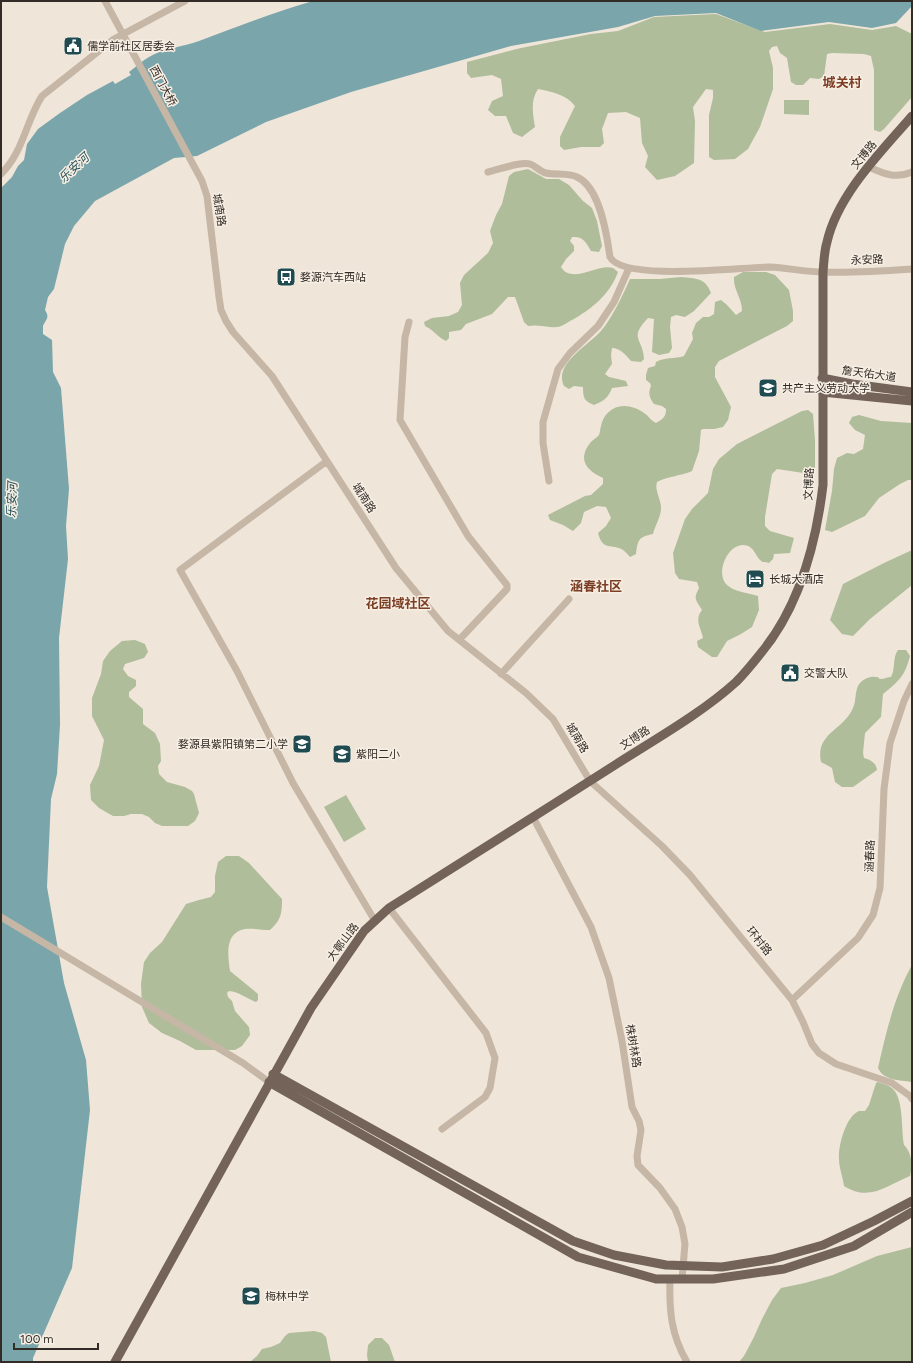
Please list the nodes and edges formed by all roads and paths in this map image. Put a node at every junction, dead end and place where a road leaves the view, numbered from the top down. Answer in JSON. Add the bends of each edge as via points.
{"nodes":[{"id":1,"x":105,"y":1,"type":"edge"},
{"id":2,"x":185,"y":1,"type":"edge"},
{"id":3,"x":912,"y":116,"type":"edge"},
{"id":4,"x":869,"y":167,"type":"junction"},
{"id":5,"x":488,"y":172,"type":"dead end"},
{"id":6,"x":912,"y":172,"type":"edge"},
{"id":7,"x":1,"y":174,"type":"edge"},
{"id":8,"x":202,"y":181,"type":"joint"},
{"id":9,"x":629,"y":268,"type":"junction"},
{"id":10,"x":912,"y":269,"type":"edge"},
{"id":11,"x":823,"y":272,"type":"junction"},
{"id":12,"x":409,"y":322,"type":"dead end"},
{"id":13,"x":822,"y":378,"type":"junction"},
{"id":14,"x":822,"y":392,"type":"junction"},
{"id":15,"x":912,"y":392,"type":"edge"},
{"id":16,"x":912,"y":401,"type":"edge"},
{"id":17,"x":327,"y":461,"type":"junction"},
{"id":18,"x":549,"y":481,"type":"dead end"},
{"id":19,"x":569,"y":599,"type":"dead end"},
{"id":20,"x":459,"y":640,"type":"junction"},
{"id":21,"x":501,"y":674,"type":"junction"},
{"id":22,"x":912,"y":684,"type":"edge"},
{"id":23,"x":590,"y":781,"type":"junction"},
{"id":24,"x":533,"y":817,"type":"junction"},
{"id":25,"x":389,"y":908,"type":"junction"},
{"id":26,"x":1,"y":917,"type":"edge"},
{"id":27,"x":374,"y":921,"type":"junction"},
{"id":28,"x":792,"y":1000,"type":"junction"},
{"id":29,"x":271,"y":1078,"type":"junction"},
{"id":30,"x":912,"y":1099,"type":"edge"},
{"id":31,"x":442,"y":1129,"type":"dead end"},
{"id":32,"x":912,"y":1201,"type":"edge"},
{"id":33,"x":912,"y":1212,"type":"edge"},
{"id":34,"x":683,"y":1266,"type":"junction"},
{"id":35,"x":670,"y":1279,"type":"junction"},
{"id":36,"x":682,"y":1279,"type":"junction"},
{"id":37,"x":115,"y":1362,"type":"edge"},
{"id":38,"x":687,"y":1362,"type":"edge"}],
"edges":[{"from":1,"to":8,"type":"street","name":"西门大桥"},
{"from":2,"to":7,"type":"street","via":[[114,38],[42,96],[17,153]]},
{"from":3,"to":4,"type":"main road","name":"文博路"},
{"from":4,"to":6,"type":"street","via":[[892,176]]},
{"from":4,"to":11,"type":"main road","name":"文博路","via":[[848,195],[831,229]]},
{"from":5,"to":9,"type":"street","via":[[530,164],[545,173],[577,177],[586,183],[596,199],[606,227],[612,261]]},
{"from":8,"to":17,"type":"street","name":"城南路","via":[[207,196],[221,310],[234,332],[272,376]]},
{"from":9,"to":11,"type":"street","name":"永安路","via":[[692,272],[770,267]]},
{"from":9,"to":18,"type":"street","via":[[614,302],[598,326],[570,353],[558,369],[543,422],[543,442]]},
{"from":10,"to":11,"type":"street","name":"永安路"},
{"from":11,"to":13,"type":"main road","name":"文博路"},
{"from":12,"to":20,"type":"street","via":[[405,337],[400,420],[468,536],[507,585],[507,589]]},
{"from":13,"to":14,"type":"main road","name":"文博路"},
{"from":13,"to":15,"type":"main road","name":"詹天佑大道"},
{"from":14,"to":16,"type":"main road","name":"詹天佑大道"},
{"from":14,"to":23,"type":"main road","name":"文博路","via":[[823,485],[816,529],[801,582],[777,631],[736,682],[679,724]]},
{"from":17,"to":20,"type":"street","name":"城南路","via":[[396,568],[448,632]]},
{"from":17,"to":27,"type":"street","via":[[180,570],[237,670],[293,783]]},
{"from":19,"to":21,"type":"street"},
{"from":20,"to":21,"type":"street","name":"城南路"},
{"from":21,"to":23,"type":"street","name":"城南路","via":[[553,719]]},
{"from":22,"to":28,"type":"street","name":"涵春路","via":[[890,743],[884,789],[880,888],[873,915],[858,938]]},
{"from":23,"to":24,"type":"main road","name":"大鄣山路"},
{"from":23,"to":28,"type":"street","name":"环村路","via":[[686,870]]},
{"from":24,"to":25,"type":"main road","name":"大鄣山路"},
{"from":24,"to":34,"type":"street","name":"株树林路","via":[[591,927],[609,978],[632,1107],[641,1130],[638,1165],[660,1188],[675,1209],[685,1244]]},
{"from":25,"to":27,"type":"main road","name":"大鄣山路"},
{"from":25,"to":31,"type":"street","via":[[486,1033],[495,1058],[490,1088],[485,1097]]},
{"from":26,"to":29,"type":"street"},
{"from":27,"to":29,"type":"main road","name":"大鄣山路","via":[[364,931],[315,1002]]},
{"from":28,"to":30,"type":"street","name":"环村路","via":[[812,1044],[819,1053],[836,1064],[892,1082]]},
{"from":29,"to":34,"type":"main road","via":[[573,1241],[614,1255],[666,1266]]},
{"from":29,"to":35,"type":"main road","via":[[578,1257],[656,1279]]},
{"from":29,"to":37,"type":"main road","name":"大鄣山路"},
{"from":32,"to":34,"type":"main road","via":[[824,1245],[773,1259],[722,1267]]},
{"from":33,"to":36,"type":"main road","via":[[854,1246],[784,1269],[713,1279]]},
{"from":34,"to":36,"type":"street","name":"株树林路"},
{"from":35,"to":36,"type":"main road"},
{"from":35,"to":38,"type":"street","via":[[669,1304],[673,1327],[680,1351]]}]}
